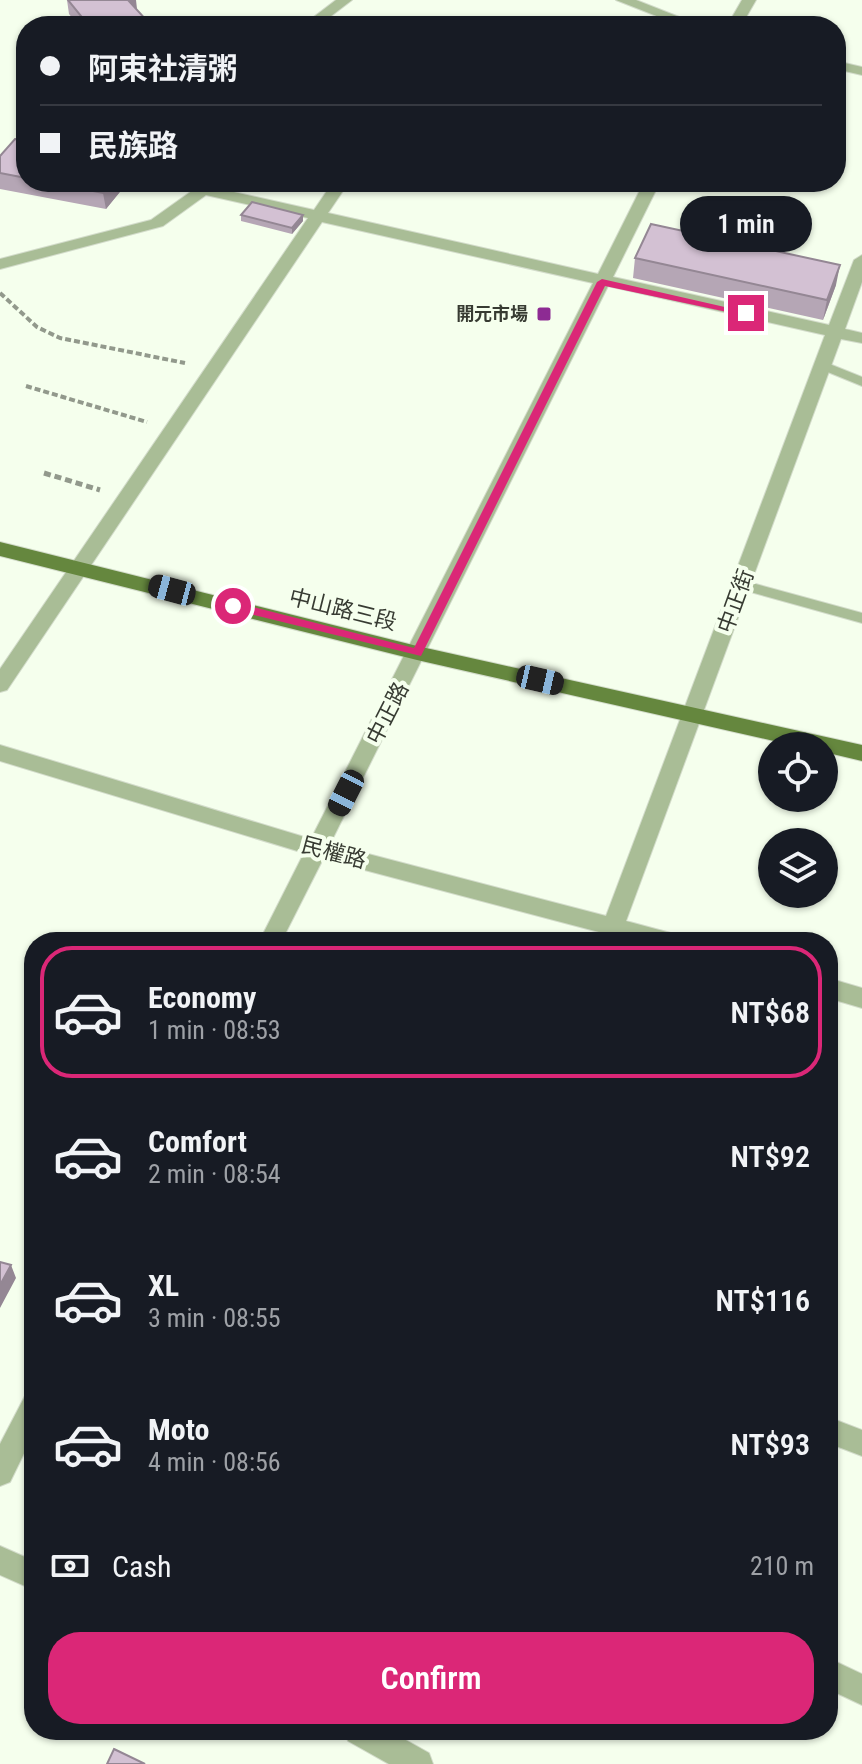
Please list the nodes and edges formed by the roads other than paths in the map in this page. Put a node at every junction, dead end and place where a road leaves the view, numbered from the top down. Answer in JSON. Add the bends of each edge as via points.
{"nodes":[{"id":1,"x":345,"y":0,"type":"edge"},
{"id":2,"x":623,"y":0,"type":"edge"},
{"id":3,"x":323,"y":16,"type":"edge"},
{"id":4,"x":667,"y":16,"type":"edge"},
{"id":5,"x":196,"y":192,"type":"edge"},
{"id":6,"x":229,"y":192,"type":"edge"},
{"id":7,"x":334,"y":192,"type":"edge"},
{"id":8,"x":647,"y":192,"type":"edge"},
{"id":9,"x":320,"y":214,"type":"junction"},
{"id":10,"x":862,"y":260,"type":"edge"},
{"id":11,"x":0,"y":264,"type":"edge"},
{"id":12,"x":602,"y":282,"type":"junction"},
{"id":13,"x":833,"y":331,"type":"junction"},
{"id":14,"x":862,"y":338,"type":"edge"},
{"id":15,"x":822,"y":365,"type":"junction"},
{"id":16,"x":862,"y":382,"type":"edge"},
{"id":17,"x":0,"y":549,"type":"edge"},
{"id":18,"x":80,"y":567,"type":"junction"},
{"id":19,"x":741,"y":585,"type":"junction"},
{"id":20,"x":862,"y":618,"type":"edge"},
{"id":21,"x":417,"y":653,"type":"junction"},
{"id":22,"x":0,"y":685,"type":"edge"},
{"id":23,"x":693,"y":714,"type":"junction"},
{"id":24,"x":0,"y":753,"type":"edge"},
{"id":25,"x":862,"y":753,"type":"edge"},
{"id":26,"x":317,"y":849,"type":"junction"},
{"id":27,"x":275,"y":932,"type":"edge"},
{"id":28,"x":603,"y":932,"type":"edge"},
{"id":29,"x":611,"y":932,"type":"edge"},
{"id":30,"x":838,"y":991,"type":"edge"},
{"id":31,"x":862,"y":998,"type":"edge"},
{"id":32,"x":24,"y":1423,"type":"edge"},
{"id":33,"x":838,"y":1434,"type":"edge"},
{"id":34,"x":862,"y":1443,"type":"edge"},
{"id":35,"x":3,"y":1460,"type":"edge"},
{"id":36,"x":0,"y":1560,"type":"edge"},
{"id":37,"x":24,"y":1571,"type":"edge"},
{"id":38,"x":838,"y":1678,"type":"edge"},
{"id":39,"x":862,"y":1690,"type":"edge"},
{"id":40,"x":376,"y":1740,"type":"edge"},
{"id":41,"x":418,"y":1764,"type":"edge"}],
"edges":[{"from":1,"to":3,"type":"street"},
{"from":2,"to":4,"type":"street"},
{"from":5,"to":11,"type":"street","via":[[157,223]]},
{"from":6,"to":9,"type":"street"},
{"from":7,"to":9,"type":"street"},
{"from":8,"to":12,"type":"street","name":"中正路"},
{"from":9,"to":12,"type":"street"},
{"from":9,"to":18,"type":"street"},
{"from":10,"to":13,"type":"street","name":"中正街"},
{"from":12,"to":13,"type":"street"},
{"from":12,"to":21,"type":"street","name":"中正路"},
{"from":13,"to":14,"type":"street"},
{"from":13,"to":15,"type":"street","name":"中正街"},
{"from":15,"to":16,"type":"lane"},
{"from":15,"to":19,"type":"street","name":"中正街"},
{"from":17,"to":18,"type":"main road","name":"中山路三段"},
{"from":18,"to":21,"type":"main road","name":"中山路三段"},
{"from":18,"to":22,"type":"street"},
{"from":19,"to":20,"type":"lane"},
{"from":19,"to":23,"type":"street","name":"中正街"},
{"from":21,"to":23,"type":"main road","name":"中山路三段"},
{"from":21,"to":26,"type":"street","name":"中正路"},
{"from":23,"to":25,"type":"main road","name":"中山路三段"},
{"from":23,"to":29,"type":"street","name":"中正街"},
{"from":24,"to":26,"type":"street","name":"民權路"},
{"from":26,"to":27,"type":"street","name":"中正路"},
{"from":26,"to":28,"type":"street","name":"民權路"},
{"from":30,"to":31,"type":"street"},
{"from":32,"to":35,"type":"street"},
{"from":33,"to":34,"type":"street"},
{"from":36,"to":37,"type":"street"},
{"from":38,"to":39,"type":"street"},
{"from":40,"to":41,"type":"street"}]}
